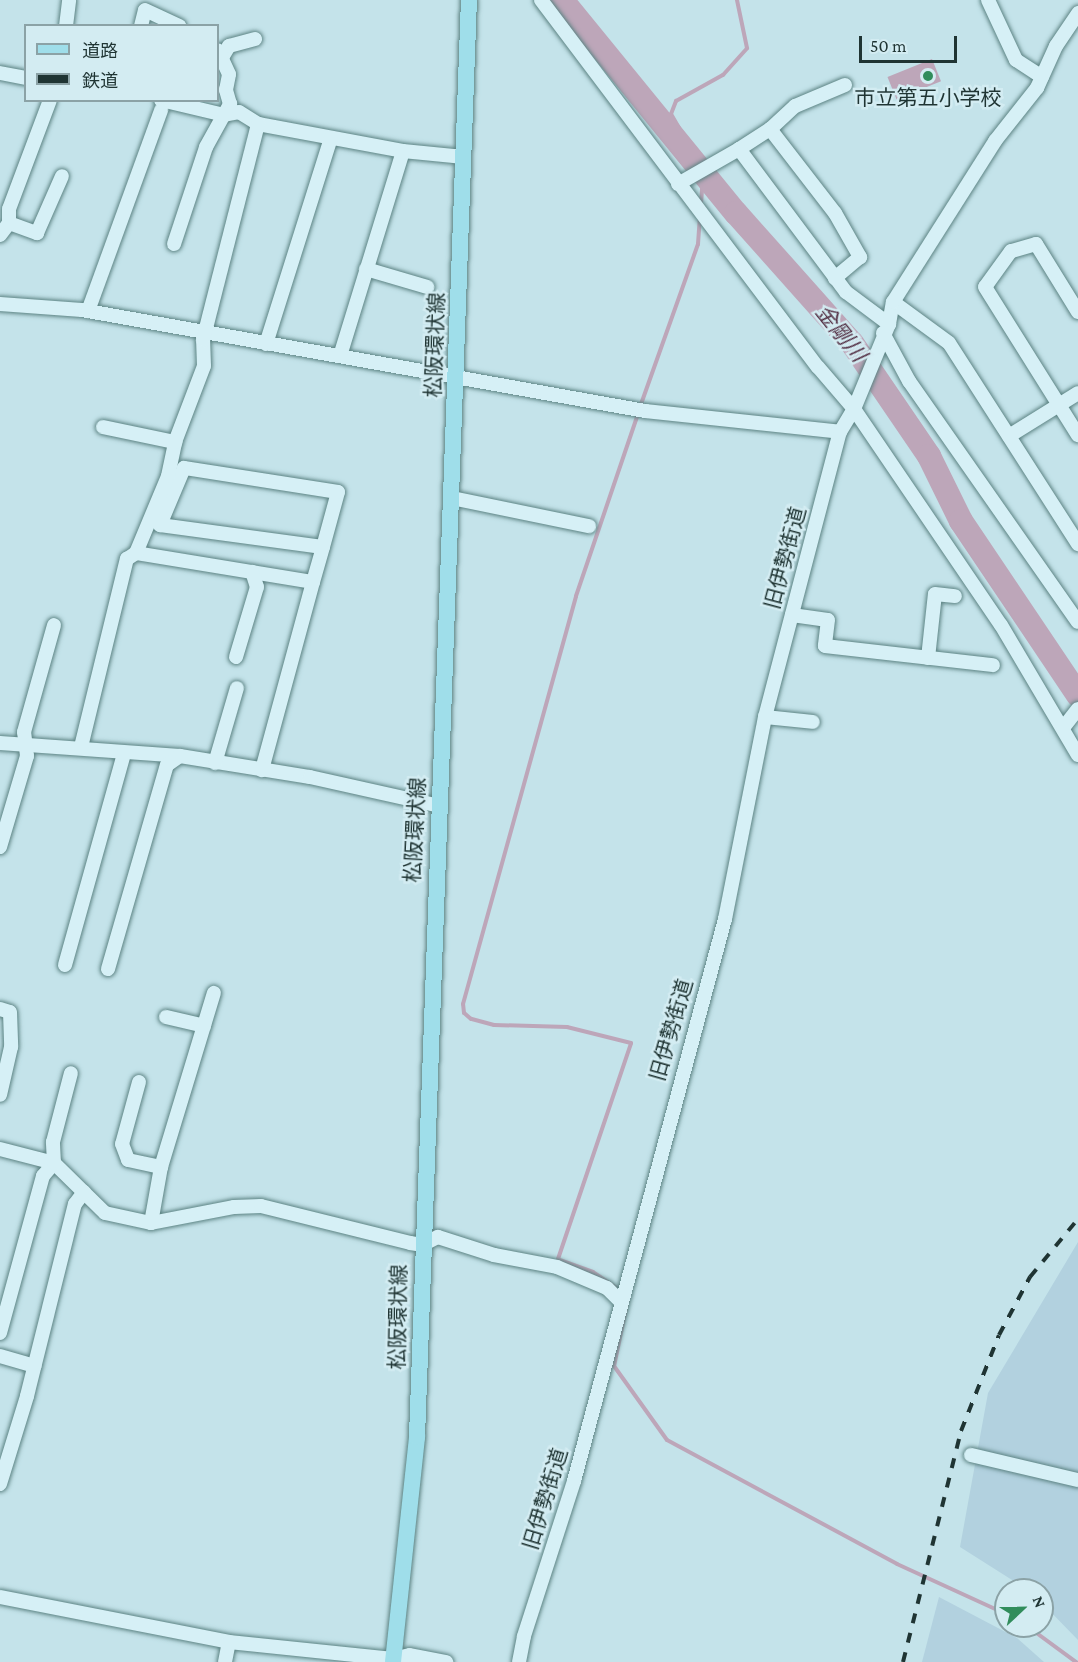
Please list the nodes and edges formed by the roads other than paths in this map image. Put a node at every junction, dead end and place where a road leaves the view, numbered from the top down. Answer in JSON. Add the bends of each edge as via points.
{"nodes":[{"id":1,"x":69,"y":0,"type":"edge"},
{"id":2,"x":469,"y":0,"type":"edge"},
{"id":3,"x":541,"y":0,"type":"edge"},
{"id":4,"x":988,"y":0,"type":"edge"},
{"id":5,"x":145,"y":5,"type":"edge"},
{"id":6,"x":1078,"y":13,"type":"edge"},
{"id":7,"x":66,"y":24,"type":"edge"},
{"id":8,"x":141,"y":24,"type":"edge"},
{"id":9,"x":177,"y":24,"type":"edge"},
{"id":10,"x":255,"y":39,"type":"dead end"},
{"id":11,"x":220,"y":53,"type":"edge"},
{"id":12,"x":0,"y":73,"type":"edge"},
{"id":13,"x":1042,"y":77,"type":"junction"},
{"id":14,"x":24,"y":78,"type":"edge"},
{"id":15,"x":845,"y":85,"type":"dead end"},
{"id":16,"x":49,"y":102,"type":"edge"},
{"id":17,"x":161,"y":105,"type":"edge"},
{"id":18,"x":224,"y":115,"type":"junction"},
{"id":19,"x":258,"y":124,"type":"junction"},
{"id":20,"x":770,"y":129,"type":"junction"},
{"id":21,"x":331,"y":138,"type":"junction"},
{"id":22,"x":739,"y":149,"type":"junction"},
{"id":23,"x":402,"y":151,"type":"junction"},
{"id":24,"x":464,"y":157,"type":"junction"},
{"id":25,"x":62,"y":176,"type":"dead end"},
{"id":26,"x":678,"y":184,"type":"junction"},
{"id":27,"x":9,"y":223,"type":"junction"},
{"id":28,"x":0,"y":235,"type":"edge"},
{"id":29,"x":174,"y":244,"type":"dead end"},
{"id":30,"x":366,"y":269,"type":"junction"},
{"id":31,"x":835,"y":278,"type":"junction"},
{"id":32,"x":427,"y":287,"type":"dead end"},
{"id":33,"x":893,"y":302,"type":"junction"},
{"id":34,"x":0,"y":304,"type":"edge"},
{"id":35,"x":88,"y":311,"type":"junction"},
{"id":36,"x":1078,"y":312,"type":"edge"},
{"id":37,"x":207,"y":331,"type":"junction"},
{"id":38,"x":884,"y":333,"type":"junction"},
{"id":39,"x":266,"y":344,"type":"junction"},
{"id":40,"x":340,"y":356,"type":"junction"},
{"id":41,"x":457,"y":378,"type":"junction"},
{"id":42,"x":1078,"y":393,"type":"edge"},
{"id":43,"x":1059,"y":405,"type":"junction"},
{"id":44,"x":854,"y":409,"type":"junction"},
{"id":45,"x":103,"y":427,"type":"dead end"},
{"id":46,"x":840,"y":432,"type":"junction"},
{"id":47,"x":1078,"y":435,"type":"edge"},
{"id":48,"x":1009,"y":436,"type":"junction"},
{"id":49,"x":175,"y":442,"type":"junction"},
{"id":50,"x":452,"y":498,"type":"junction"},
{"id":51,"x":589,"y":526,"type":"dead end"},
{"id":52,"x":1078,"y":544,"type":"edge"},
{"id":53,"x":323,"y":547,"type":"junction"},
{"id":54,"x":136,"y":553,"type":"junction"},
{"id":55,"x":252,"y":572,"type":"junction"},
{"id":56,"x":313,"y":582,"type":"junction"},
{"id":57,"x":955,"y":596,"type":"dead end"},
{"id":58,"x":792,"y":615,"type":"junction"},
{"id":59,"x":1078,"y":622,"type":"edge"},
{"id":60,"x":54,"y":625,"type":"dead end"},
{"id":61,"x":237,"y":657,"type":"dead end"},
{"id":62,"x":928,"y":658,"type":"junction"},
{"id":63,"x":993,"y":665,"type":"dead end"},
{"id":64,"x":237,"y":688,"type":"dead end"},
{"id":65,"x":1078,"y":709,"type":"edge"},
{"id":66,"x":765,"y":717,"type":"junction"},
{"id":67,"x":813,"y":722,"type":"dead end"},
{"id":68,"x":1063,"y":728,"type":"junction"},
{"id":69,"x":0,"y":743,"type":"edge"},
{"id":70,"x":26,"y":747,"type":"junction"},
{"id":71,"x":81,"y":747,"type":"junction"},
{"id":72,"x":124,"y":753,"type":"junction"},
{"id":73,"x":1078,"y":755,"type":"edge"},
{"id":74,"x":180,"y":756,"type":"junction"},
{"id":75,"x":215,"y":763,"type":"junction"},
{"id":76,"x":262,"y":770,"type":"junction"},
{"id":77,"x":440,"y":806,"type":"junction"},
{"id":78,"x":0,"y":847,"type":"edge"},
{"id":79,"x":65,"y":965,"type":"dead end"},
{"id":80,"x":108,"y":969,"type":"dead end"},
{"id":81,"x":214,"y":993,"type":"dead end"},
{"id":82,"x":0,"y":1009,"type":"edge"},
{"id":83,"x":166,"y":1017,"type":"dead end"},
{"id":84,"x":204,"y":1026,"type":"junction"},
{"id":85,"x":71,"y":1073,"type":"dead end"},
{"id":86,"x":139,"y":1082,"type":"dead end"},
{"id":87,"x":0,"y":1095,"type":"edge"},
{"id":88,"x":0,"y":1149,"type":"edge"},
{"id":89,"x":54,"y":1162,"type":"junction"},
{"id":90,"x":161,"y":1167,"type":"junction"},
{"id":91,"x":84,"y":1192,"type":"junction"},
{"id":92,"x":151,"y":1222,"type":"junction"},
{"id":93,"x":422,"y":1245,"type":"junction"},
{"id":94,"x":621,"y":1302,"type":"junction"},
{"id":95,"x":0,"y":1333,"type":"edge"},
{"id":96,"x":0,"y":1356,"type":"edge"},
{"id":97,"x":35,"y":1366,"type":"junction"},
{"id":98,"x":971,"y":1455,"type":"dead end"},
{"id":99,"x":1078,"y":1480,"type":"edge"},
{"id":100,"x":0,"y":1484,"type":"edge"},
{"id":101,"x":0,"y":1597,"type":"edge"},
{"id":102,"x":229,"y":1642,"type":"junction"},
{"id":103,"x":299,"y":1656,"type":"edge"},
{"id":104,"x":393,"y":1660,"type":"edge"},
{"id":105,"x":225,"y":1662,"type":"edge"},
{"id":106,"x":446,"y":1662,"type":"edge"},
{"id":107,"x":519,"y":1662,"type":"edge"}],
"edges":[{"from":1,"to":7,"type":"street"},
{"from":2,"to":24,"type":"main road","name":"松阪環状線"},
{"from":3,"to":26,"type":"street"},
{"from":4,"to":13,"type":"street","via":[[1016,60]]},
{"from":5,"to":8,"type":"street"},
{"from":5,"to":9,"type":"street"},
{"from":6,"to":13,"type":"street"},
{"from":10,"to":11,"type":"street","via":[[229,46]]},
{"from":11,"to":18,"type":"street","via":[[229,74],[226,90],[230,104]]},
{"from":12,"to":14,"type":"street"},
{"from":13,"to":33,"type":"street","via":[[995,141]]},
{"from":15,"to":20,"type":"street","via":[[795,106]]},
{"from":16,"to":27,"type":"street","via":[[9,209]]},
{"from":17,"to":18,"type":"street"},
{"from":17,"to":35,"type":"street"},
{"from":18,"to":19,"type":"street","via":[[239,112]]},
{"from":18,"to":29,"type":"street","via":[[206,147]]},
{"from":19,"to":21,"type":"street"},
{"from":19,"to":37,"type":"street"},
{"from":20,"to":22,"type":"street"},
{"from":20,"to":31,"type":"street","via":[[835,213],[860,256]]},
{"from":21,"to":23,"type":"street"},
{"from":21,"to":39,"type":"street"},
{"from":22,"to":26,"type":"street"},
{"from":22,"to":31,"type":"street"},
{"from":23,"to":24,"type":"street"},
{"from":23,"to":30,"type":"street"},
{"from":24,"to":41,"type":"main road","name":"松阪環状線"},
{"from":25,"to":27,"type":"street","via":[[38,233]]},
{"from":26,"to":44,"type":"street"},
{"from":27,"to":28,"type":"street"},
{"from":30,"to":32,"type":"street"},
{"from":30,"to":40,"type":"street"},
{"from":31,"to":38,"type":"street"},
{"from":33,"to":38,"type":"street","name":"旧伊勢街道"},
{"from":33,"to":48,"type":"street","via":[[949,343]]},
{"from":34,"to":35,"type":"street"},
{"from":35,"to":37,"type":"street"},
{"from":36,"to":43,"type":"street","via":[[1036,244],[1011,251],[985,287]]},
{"from":37,"to":39,"type":"street"},
{"from":37,"to":49,"type":"street","via":[[203,340],[204,366]]},
{"from":38,"to":44,"type":"street","name":"旧伊勢街道"},
{"from":38,"to":59,"type":"street","via":[[909,381]]},
{"from":39,"to":40,"type":"street"},
{"from":40,"to":41,"type":"street"},
{"from":41,"to":46,"type":"street","via":[[645,411]]},
{"from":41,"to":50,"type":"main road","name":"松阪環状線"},
{"from":42,"to":43,"type":"street"},
{"from":43,"to":47,"type":"street"},
{"from":43,"to":48,"type":"street"},
{"from":44,"to":46,"type":"street","name":"旧伊勢街道"},
{"from":44,"to":68,"type":"street","via":[[955,555]]},
{"from":45,"to":49,"type":"street"},
{"from":46,"to":58,"type":"street","name":"旧伊勢街道"},
{"from":48,"to":52,"type":"street"},
{"from":49,"to":54,"type":"street","via":[[168,477]]},
{"from":50,"to":51,"type":"street"},
{"from":50,"to":77,"type":"main road","name":"松阪環状線"},
{"from":53,"to":53,"type":"street","via":[[338,492],[184,468],[160,525]]},
{"from":53,"to":56,"type":"street"},
{"from":54,"to":55,"type":"street"},
{"from":54,"to":71,"type":"street","via":[[127,559]]},
{"from":55,"to":56,"type":"street"},
{"from":55,"to":61,"type":"street","via":[[257,587]]},
{"from":56,"to":76,"type":"street"},
{"from":57,"to":62,"type":"street","via":[[935,594]]},
{"from":58,"to":62,"type":"street","via":[[828,620],[825,646]]},
{"from":58,"to":66,"type":"street","name":"旧伊勢街道"},
{"from":60,"to":70,"type":"street","via":[[24,732]]},
{"from":62,"to":63,"type":"street"},
{"from":64,"to":75,"type":"street"},
{"from":65,"to":68,"type":"street"},
{"from":66,"to":67,"type":"street"},
{"from":66,"to":94,"type":"street","name":"旧伊勢街道","via":[[725,919]]},
{"from":68,"to":73,"type":"street"},
{"from":69,"to":70,"type":"street"},
{"from":70,"to":71,"type":"street"},
{"from":70,"to":78,"type":"street","via":[[27,756]]},
{"from":71,"to":72,"type":"street"},
{"from":72,"to":74,"type":"street"},
{"from":72,"to":79,"type":"street"},
{"from":74,"to":75,"type":"street"},
{"from":74,"to":80,"type":"street","via":[[166,765]]},
{"from":75,"to":76,"type":"street"},
{"from":76,"to":77,"type":"street"},
{"from":77,"to":93,"type":"main road","name":"松阪環状線"},
{"from":81,"to":84,"type":"street"},
{"from":82,"to":87,"type":"street","via":[[10,1012],[11,1047]]},
{"from":83,"to":84,"type":"street"},
{"from":84,"to":90,"type":"street"},
{"from":85,"to":89,"type":"street","via":[[53,1142]]},
{"from":86,"to":90,"type":"street","via":[[122,1144],[128,1160]]},
{"from":88,"to":89,"type":"street"},
{"from":89,"to":91,"type":"street"},
{"from":89,"to":95,"type":"street","via":[[43,1176]]},
{"from":90,"to":92,"type":"street"},
{"from":91,"to":92,"type":"street","via":[[105,1213]]},
{"from":91,"to":97,"type":"street","via":[[75,1204]]},
{"from":92,"to":93,"type":"street","via":[[261,1206]]},
{"from":93,"to":94,"type":"street","via":[[438,1237],[494,1255],[537,1256],[607,1288]]},
{"from":93,"to":104,"type":"main road","name":"松阪環状線","via":[[417,1437]]},
{"from":94,"to":107,"type":"street","name":"旧伊勢街道"},
{"from":96,"to":97,"type":"street"},
{"from":97,"to":100,"type":"street"},
{"from":98,"to":99,"type":"street"},
{"from":101,"to":102,"type":"street"},
{"from":102,"to":103,"type":"street"},
{"from":102,"to":105,"type":"street"},
{"from":103,"to":104,"type":"street"},
{"from":104,"to":106,"type":"street","via":[[410,1655]]}]}
